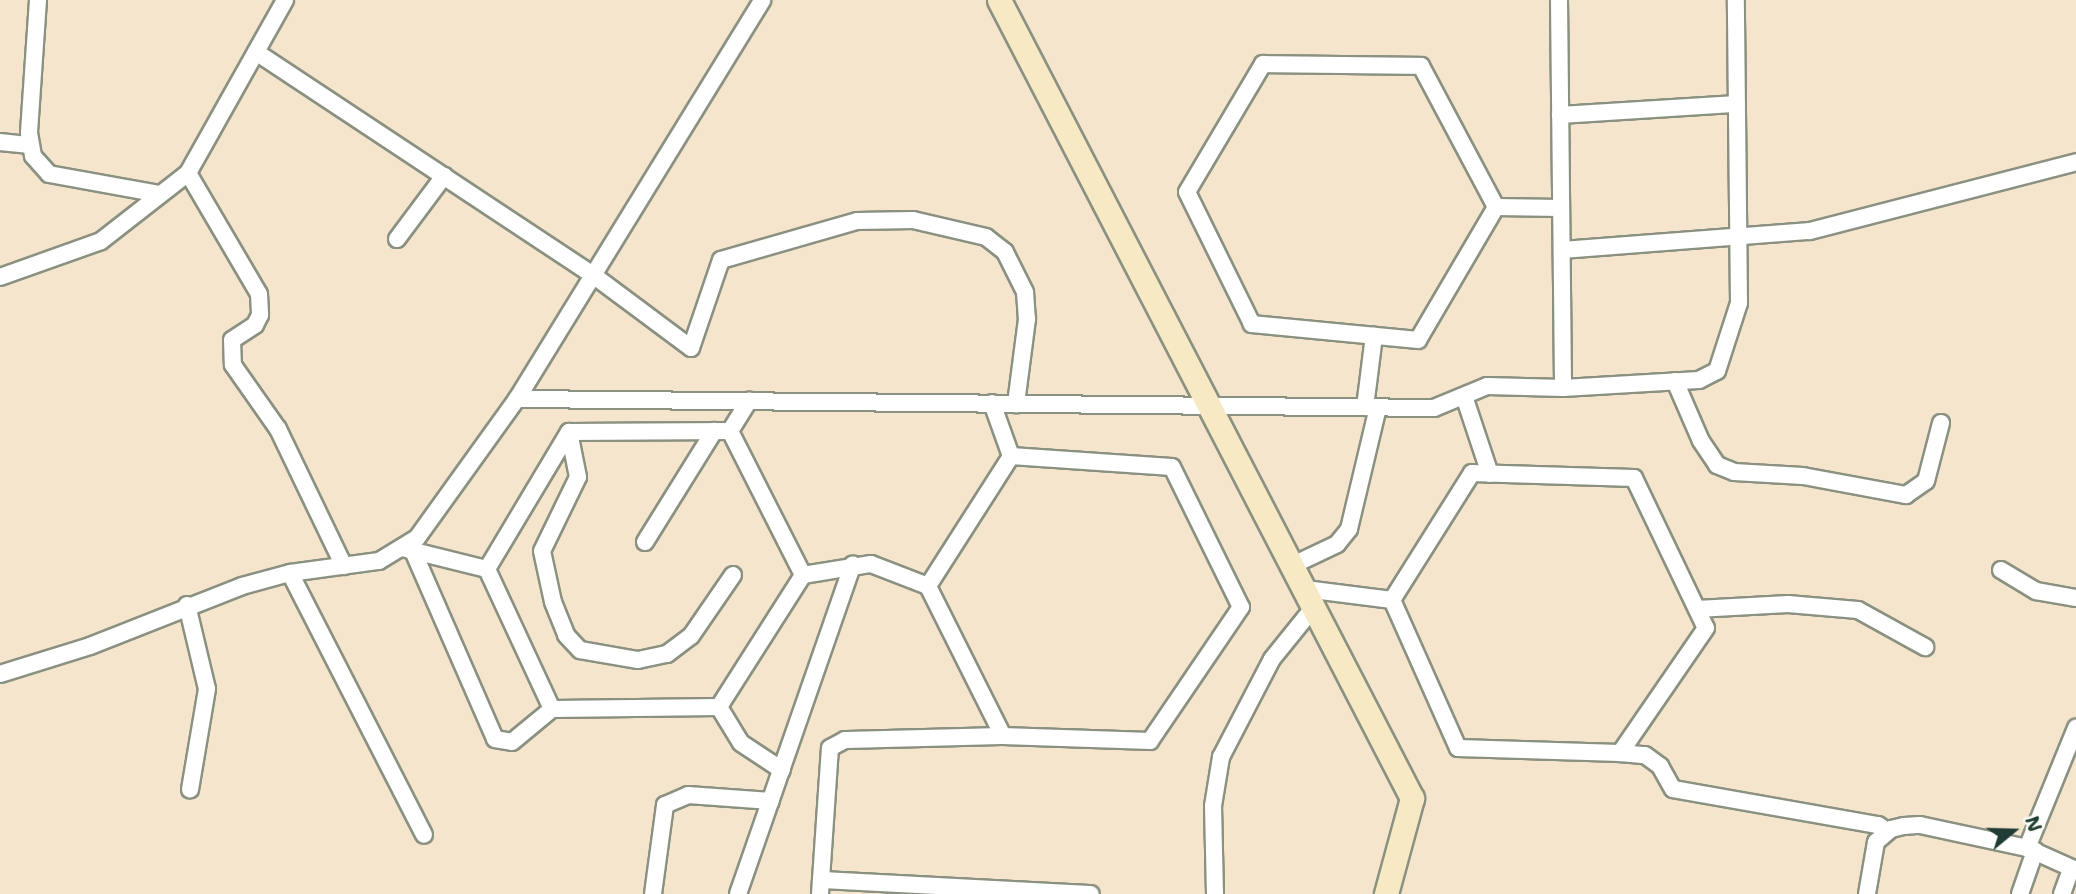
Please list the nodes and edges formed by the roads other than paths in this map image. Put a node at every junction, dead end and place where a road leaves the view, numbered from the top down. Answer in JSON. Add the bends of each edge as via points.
{"nodes":[{"id":1,"x":38,"y":0,"type":"edge"},
{"id":2,"x":285,"y":0,"type":"edge"},
{"id":3,"x":762,"y":0,"type":"edge"},
{"id":4,"x":999,"y":0,"type":"edge"},
{"id":5,"x":1559,"y":0,"type":"edge"},
{"id":6,"x":1736,"y":0,"type":"edge"},
{"id":7,"x":256,"y":52,"type":"junction"},
{"id":8,"x":1737,"y":104,"type":"junction"},
{"id":9,"x":1560,"y":115,"type":"junction"},
{"id":10,"x":0,"y":142,"type":"edge"},
{"id":11,"x":30,"y":145,"type":"junction"},
{"id":12,"x":2076,"y":162,"type":"edge"},
{"id":13,"x":188,"y":173,"type":"junction"},
{"id":14,"x":444,"y":176,"type":"junction"},
{"id":15,"x":160,"y":194,"type":"junction"},
{"id":16,"x":1496,"y":208,"type":"junction"},
{"id":17,"x":1561,"y":208,"type":"junction"},
{"id":18,"x":1738,"y":238,"type":"junction"},
{"id":19,"x":397,"y":239,"type":"dead end"},
{"id":20,"x":1562,"y":250,"type":"junction"},
{"id":21,"x":593,"y":275,"type":"junction"},
{"id":22,"x":0,"y":277,"type":"edge"},
{"id":23,"x":1374,"y":336,"type":"junction"},
{"id":24,"x":1675,"y":381,"type":"junction"},
{"id":25,"x":1563,"y":388,"type":"junction"},
{"id":26,"x":1464,"y":396,"type":"junction"},
{"id":27,"x":517,"y":399,"type":"junction"},
{"id":28,"x":749,"y":401,"type":"junction"},
{"id":29,"x":992,"y":403,"type":"junction"},
{"id":30,"x":1016,"y":404,"type":"junction"},
{"id":31,"x":1211,"y":406,"type":"junction"},
{"id":32,"x":1371,"y":407,"type":"junction"},
{"id":33,"x":1941,"y":423,"type":"dead end"},
{"id":34,"x":722,"y":431,"type":"junction"},
{"id":35,"x":569,"y":432,"type":"junction"},
{"id":36,"x":1011,"y":456,"type":"junction"},
{"id":37,"x":1490,"y":474,"type":"junction"},
{"id":38,"x":645,"y":542,"type":"dead end"},
{"id":39,"x":408,"y":549,"type":"junction"},
{"id":40,"x":853,"y":564,"type":"junction"},
{"id":41,"x":1293,"y":565,"type":"junction"},
{"id":42,"x":344,"y":566,"type":"junction"},
{"id":43,"x":487,"y":569,"type":"junction"},
{"id":44,"x":2001,"y":570,"type":"dead end"},
{"id":45,"x":290,"y":573,"type":"junction"},
{"id":46,"x":733,"y":575,"type":"dead end"},
{"id":47,"x":803,"y":575,"type":"junction"},
{"id":48,"x":928,"y":586,"type":"junction"},
{"id":49,"x":1310,"y":598,"type":"junction"},
{"id":50,"x":2076,"y":598,"type":"edge"},
{"id":51,"x":1392,"y":600,"type":"junction"},
{"id":52,"x":187,"y":605,"type":"junction"},
{"id":53,"x":1697,"y":609,"type":"junction"},
{"id":54,"x":1925,"y":647,"type":"dead end"},
{"id":55,"x":0,"y":674,"type":"edge"},
{"id":56,"x":719,"y":707,"type":"junction"},
{"id":57,"x":552,"y":709,"type":"junction"},
{"id":58,"x":2076,"y":728,"type":"edge"},
{"id":59,"x":1003,"y":736,"type":"junction"},
{"id":60,"x":1620,"y":753,"type":"junction"},
{"id":61,"x":782,"y":770,"type":"junction"},
{"id":62,"x":190,"y":790,"type":"dead end"},
{"id":63,"x":771,"y":801,"type":"junction"},
{"id":64,"x":1887,"y":831,"type":"junction"},
{"id":65,"x":424,"y":835,"type":"dead end"},
{"id":66,"x":2031,"y":850,"type":"junction"},
{"id":67,"x":2074,"y":869,"type":"edge"},
{"id":68,"x":820,"y":887,"type":"edge"},
{"id":69,"x":653,"y":894,"type":"edge"},
{"id":70,"x":738,"y":894,"type":"edge"},
{"id":71,"x":1091,"y":894,"type":"edge"},
{"id":72,"x":1215,"y":894,"type":"edge"},
{"id":73,"x":1385,"y":894,"type":"edge"},
{"id":74,"x":1867,"y":894,"type":"edge"},
{"id":75,"x":2020,"y":894,"type":"edge"},
{"id":76,"x":2062,"y":894,"type":"edge"}],
"edges":[{"from":1,"to":11,"type":"street"},
{"from":2,"to":7,"type":"street"},
{"from":3,"to":21,"type":"street"},
{"from":4,"to":31,"type":"street"},
{"from":5,"to":9,"type":"street"},
{"from":6,"to":8,"type":"street"},
{"from":7,"to":13,"type":"street"},
{"from":7,"to":14,"type":"street"},
{"from":8,"to":9,"type":"street"},
{"from":8,"to":18,"type":"street"},
{"from":9,"to":17,"type":"street"},
{"from":10,"to":11,"type":"street"},
{"from":11,"to":15,"type":"street","via":[[33,156],[49,174]]},
{"from":12,"to":18,"type":"street","via":[[1844,224]]},
{"from":13,"to":15,"type":"street"},
{"from":13,"to":42,"type":"street","via":[[259,295],[260,316],[232,340],[233,365],[278,429]]},
{"from":14,"to":19,"type":"street"},
{"from":14,"to":21,"type":"street"},
{"from":15,"to":22,"type":"street","via":[[101,241]]},
{"from":16,"to":17,"type":"street"},
{"from":16,"to":23,"type":"street","via":[[1419,340]]},
{"from":16,"to":23,"type":"street","via":[[1421,66],[1263,64],[1188,192],[1252,324]]},
{"from":17,"to":20,"type":"street"},
{"from":18,"to":20,"type":"street"},
{"from":18,"to":24,"type":"street","via":[[1739,303],[1717,371],[1699,380]]},
{"from":20,"to":25,"type":"street"},
{"from":21,"to":27,"type":"street"},
{"from":21,"to":30,"type":"street","via":[[691,348],[721,260],[857,220],[913,220],[986,237],[1005,252],[1025,292],[1027,320]]},
{"from":23,"to":32,"type":"street"},
{"from":24,"to":25,"type":"street"},
{"from":24,"to":33,"type":"street","via":[[1701,441],[1717,465],[1734,472],[1803,477],[1906,495],[1926,481]]},
{"from":25,"to":26,"type":"street","via":[[1487,386]]},
{"from":26,"to":32,"type":"street","via":[[1434,408]]},
{"from":26,"to":37,"type":"street"},
{"from":27,"to":28,"type":"street"},
{"from":27,"to":39,"type":"street"},
{"from":28,"to":29,"type":"street"},
{"from":28,"to":34,"type":"street"},
{"from":29,"to":30,"type":"street"},
{"from":29,"to":36,"type":"street"},
{"from":30,"to":31,"type":"street"},
{"from":31,"to":32,"type":"street"},
{"from":31,"to":41,"type":"street"},
{"from":32,"to":41,"type":"street","via":[[1349,529],[1337,544]]},
{"from":34,"to":35,"type":"street"},
{"from":34,"to":38,"type":"street"},
{"from":34,"to":47,"type":"street"},
{"from":35,"to":43,"type":"street"},
{"from":35,"to":46,"type":"street","via":[[578,477],[542,551],[566,635],[580,650],[638,660],[667,654],[691,636]]},
{"from":36,"to":48,"type":"street"},
{"from":36,"to":59,"type":"street","via":[[1172,467],[1241,607],[1150,741]]},
{"from":37,"to":51,"type":"street","via":[[1472,473]]},
{"from":37,"to":53,"type":"street","via":[[1634,478]]},
{"from":39,"to":42,"type":"street","via":[[379,561]]},
{"from":39,"to":43,"type":"street"},
{"from":39,"to":57,"type":"street","via":[[495,739],[512,741]]},
{"from":40,"to":47,"type":"street"},
{"from":40,"to":48,"type":"street","via":[[871,564]]},
{"from":40,"to":61,"type":"street"},
{"from":41,"to":49,"type":"street"},
{"from":42,"to":45,"type":"street"},
{"from":43,"to":57,"type":"street"},
{"from":44,"to":50,"type":"street","via":[[2036,591]]},
{"from":45,"to":52,"type":"street"},
{"from":45,"to":65,"type":"street"},
{"from":47,"to":56,"type":"street"},
{"from":48,"to":59,"type":"street"},
{"from":49,"to":51,"type":"street"},
{"from":49,"to":72,"type":"street","via":[[1221,757],[1213,806]]},
{"from":49,"to":73,"type":"street","via":[[1412,797]]},
{"from":51,"to":60,"type":"street","via":[[1458,748]]},
{"from":52,"to":55,"type":"street","via":[[90,646]]},
{"from":52,"to":62,"type":"street","via":[[207,689]]},
{"from":53,"to":54,"type":"street","via":[[1788,604],[1858,610]]},
{"from":53,"to":60,"type":"street","via":[[1706,628]]},
{"from":56,"to":57,"type":"street"},
{"from":56,"to":61,"type":"street","via":[[741,743]]},
{"from":58,"to":66,"type":"street"},
{"from":59,"to":68,"type":"street","via":[[837,742],[828,755]]},
{"from":60,"to":64,"type":"street","via":[[1645,755],[1660,766],[1673,789],[1878,825]]},
{"from":61,"to":63,"type":"street"},
{"from":63,"to":69,"type":"street","via":[[688,795],[665,805]]},
{"from":63,"to":70,"type":"street"},
{"from":64,"to":66,"type":"street","via":[[1920,825]]},
{"from":64,"to":74,"type":"street","via":[[1876,842]]},
{"from":66,"to":67,"type":"street"},
{"from":66,"to":75,"type":"street"},
{"from":67,"to":76,"type":"street"},
{"from":68,"to":71,"type":"street"}]}
